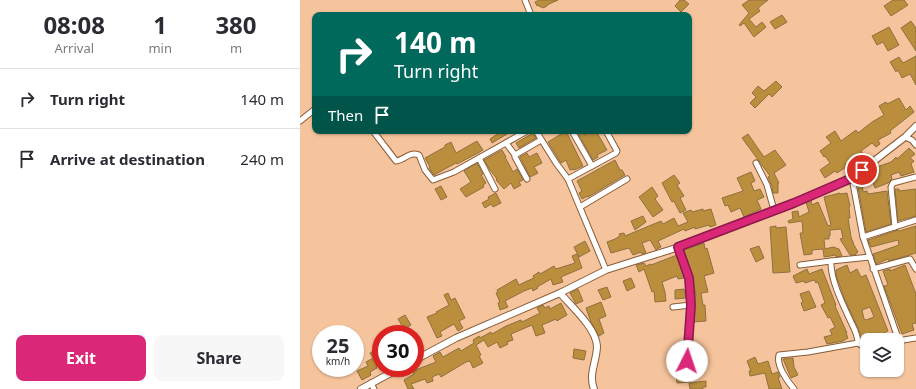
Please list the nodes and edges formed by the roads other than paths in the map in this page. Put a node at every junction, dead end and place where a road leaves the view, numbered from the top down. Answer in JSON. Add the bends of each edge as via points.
{"nodes":[{"id":1,"x":525,"y":0,"type":"edge"},
{"id":2,"x":530,"y":12,"type":"edge"},
{"id":3,"x":312,"y":111,"type":"edge"},
{"id":4,"x":300,"y":121,"type":"edge"},
{"id":5,"x":916,"y":126,"type":"edge"},
{"id":6,"x":375,"y":134,"type":"edge"},
{"id":7,"x":522,"y":134,"type":"edge"},
{"id":8,"x":538,"y":134,"type":"edge"},
{"id":9,"x":574,"y":134,"type":"edge"},
{"id":10,"x":608,"y":134,"type":"edge"},
{"id":11,"x":905,"y":137,"type":"junction"},
{"id":12,"x":541,"y":140,"type":"junction"},
{"id":13,"x":506,"y":143,"type":"junction"},
{"id":14,"x":916,"y":145,"type":"edge"},
{"id":15,"x":515,"y":155,"type":"junction"},
{"id":16,"x":479,"y":158,"type":"junction"},
{"id":17,"x":756,"y":163,"type":"dead end"},
{"id":18,"x":592,"y":166,"type":"junction"},
{"id":19,"x":916,"y":177,"type":"edge"},
{"id":20,"x":852,"y":178,"type":"junction"},
{"id":21,"x":527,"y":179,"type":"dead end"},
{"id":22,"x":568,"y":179,"type":"junction"},
{"id":23,"x":628,"y":179,"type":"dead end"},
{"id":24,"x":495,"y":188,"type":"dead end"},
{"id":25,"x":580,"y":207,"type":"junction"},
{"id":26,"x":774,"y":210,"type":"junction"},
{"id":27,"x":916,"y":220,"type":"edge"},
{"id":28,"x":894,"y":227,"type":"junction"},
{"id":29,"x":863,"y":237,"type":"junction"},
{"id":30,"x":678,"y":247,"type":"junction"},
{"id":31,"x":870,"y":257,"type":"junction"},
{"id":32,"x":913,"y":258,"type":"edge"},
{"id":33,"x":831,"y":261,"type":"junction"},
{"id":34,"x":800,"y":265,"type":"dead end"},
{"id":35,"x":873,"y":269,"type":"junction"},
{"id":36,"x":916,"y":269,"type":"edge"},
{"id":37,"x":606,"y":270,"type":"junction"},
{"id":38,"x":560,"y":293,"type":"junction"},
{"id":39,"x":691,"y":305,"type":"junction"},
{"id":40,"x":673,"y":307,"type":"dead end"},
{"id":41,"x":895,"y":333,"type":"edge"},
{"id":42,"x":916,"y":338,"type":"edge"},
{"id":43,"x":904,"y":340,"type":"edge"},
{"id":44,"x":858,"y":343,"type":"joint"},
{"id":45,"x":424,"y":355,"type":"edge"},
{"id":46,"x":687,"y":361,"type":"dead end"},
{"id":47,"x":386,"y":377,"type":"edge"},
{"id":48,"x":373,"y":386,"type":"edge"},
{"id":49,"x":361,"y":389,"type":"edge"},
{"id":50,"x":594,"y":389,"type":"edge"},
{"id":51,"x":794,"y":389,"type":"edge"}],
"edges":[{"from":1,"to":2,"type":"street"},
{"from":3,"to":4,"type":"street"},
{"from":5,"to":11,"type":"street"},
{"from":6,"to":16,"type":"street","via":[[396,161],[410,154],[419,156],[433,180]]},
{"from":7,"to":13,"type":"street"},
{"from":8,"to":12,"type":"street"},
{"from":9,"to":18,"type":"street"},
{"from":10,"to":18,"type":"street","via":[[617,151]]},
{"from":11,"to":14,"type":"street"},
{"from":11,"to":20,"type":"street"},
{"from":12,"to":15,"type":"street"},
{"from":12,"to":22,"type":"street"},
{"from":13,"to":15,"type":"street"},
{"from":13,"to":16,"type":"street"},
{"from":15,"to":21,"type":"street"},
{"from":16,"to":24,"type":"street"},
{"from":17,"to":26,"type":"street","via":[[767,185]]},
{"from":18,"to":22,"type":"street"},
{"from":19,"to":28,"type":"street","via":[[893,183],[891,187]]},
{"from":20,"to":26,"type":"street"},
{"from":20,"to":29,"type":"street"},
{"from":22,"to":25,"type":"street"},
{"from":23,"to":25,"type":"street"},
{"from":25,"to":37,"type":"street"},
{"from":26,"to":30,"type":"street"},
{"from":27,"to":28,"type":"street"},
{"from":28,"to":29,"type":"street"},
{"from":29,"to":31,"type":"street"},
{"from":30,"to":37,"type":"street"},
{"from":30,"to":39,"type":"street","via":[[689,278]]},
{"from":31,"to":33,"type":"street"},
{"from":31,"to":35,"type":"street"},
{"from":32,"to":35,"type":"street"},
{"from":32,"to":36,"type":"street"},
{"from":33,"to":34,"type":"street"},
{"from":33,"to":44,"type":"street","via":[[830,269]]},
{"from":35,"to":41,"type":"street"},
{"from":37,"to":38,"type":"street"},
{"from":38,"to":45,"type":"street","via":[[456,338]]},
{"from":38,"to":50,"type":"street","via":[[592,331],[596,340],[591,377]]},
{"from":39,"to":40,"type":"street"},
{"from":39,"to":46,"type":"street"},
{"from":42,"to":43,"type":"street"},
{"from":44,"to":51,"type":"street","via":[[808,352],[779,354],[780,367]]},
{"from":47,"to":48,"type":"street"},
{"from":48,"to":49,"type":"street"}]}
